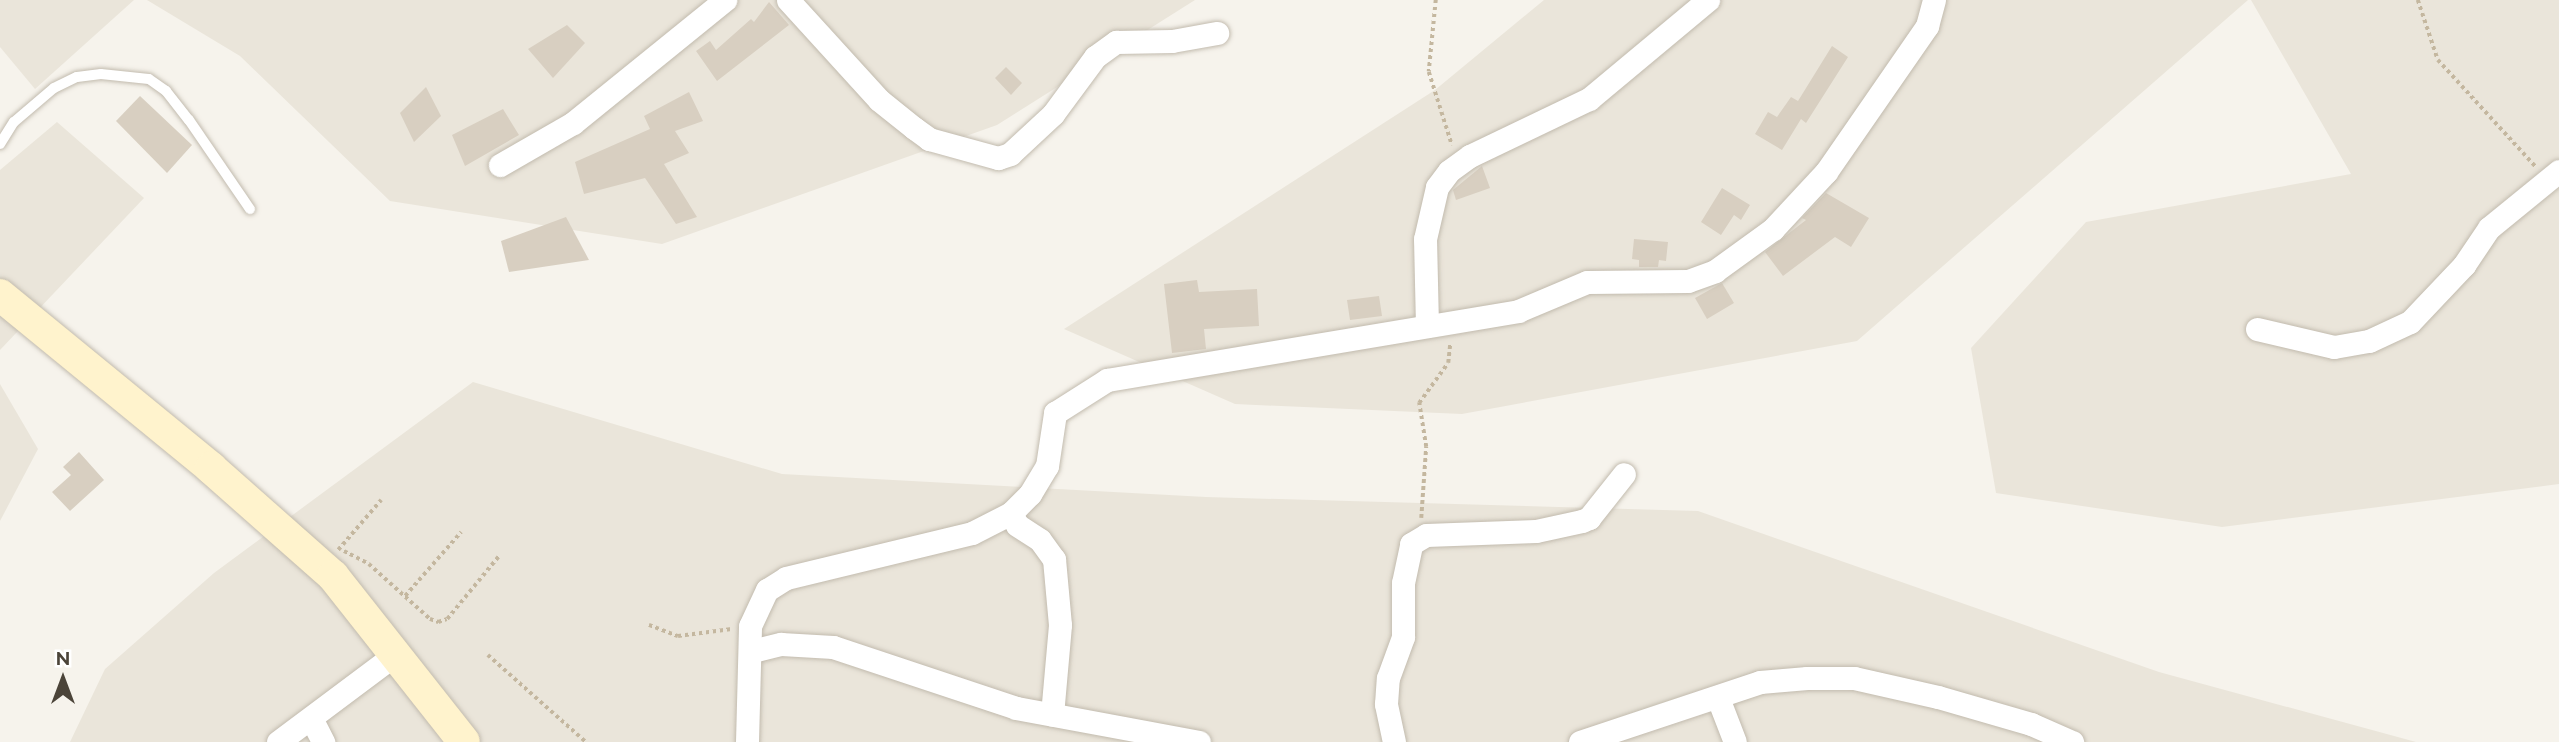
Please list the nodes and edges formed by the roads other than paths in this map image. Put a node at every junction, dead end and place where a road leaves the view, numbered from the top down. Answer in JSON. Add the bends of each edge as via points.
{"nodes":[{"id":1,"x":725,"y":0,"type":"edge"},
{"id":2,"x":788,"y":0,"type":"edge"},
{"id":3,"x":1708,"y":0,"type":"edge"},
{"id":4,"x":1934,"y":0,"type":"edge"},
{"id":5,"x":1217,"y":33,"type":"dead end"},
{"id":6,"x":0,"y":144,"type":"edge"},
{"id":7,"x":500,"y":165,"type":"dead end"},
{"id":8,"x":2555,"y":174,"type":"edge"},
{"id":9,"x":250,"y":209,"type":"dead end"},
{"id":10,"x":0,"y":295,"type":"edge"},
{"id":11,"x":1435,"y":325,"type":"junction"},
{"id":12,"x":2258,"y":329,"type":"dead end"},
{"id":13,"x":1624,"y":474,"type":"dead end"},
{"id":14,"x":1011,"y":513,"type":"junction"},
{"id":15,"x":752,"y":651,"type":"junction"},
{"id":16,"x":397,"y":653,"type":"junction"},
{"id":17,"x":1718,"y":698,"type":"junction"},
{"id":18,"x":1052,"y":715,"type":"junction"},
{"id":19,"x":312,"y":720,"type":"junction"},
{"id":20,"x":278,"y":742,"type":"edge"},
{"id":21,"x":323,"y":742,"type":"edge"},
{"id":22,"x":464,"y":742,"type":"edge"},
{"id":23,"x":747,"y":742,"type":"edge"},
{"id":24,"x":1199,"y":742,"type":"edge"},
{"id":25,"x":1394,"y":742,"type":"edge"},
{"id":26,"x":1580,"y":742,"type":"edge"},
{"id":27,"x":1735,"y":742,"type":"edge"},
{"id":28,"x":2072,"y":742,"type":"edge"}],
"edges":[{"from":1,"to":7,"type":"street","via":[[573,123]]},
{"from":2,"to":5,"type":"street","via":[[880,100],[914,128],[929,139],[998,158],[1010,154],[1053,114],[1095,57],[1116,42],[1172,41]]},
{"from":3,"to":11,"type":"street","via":[[1589,99],[1460,163],[1437,187],[1425,239]]},
{"from":4,"to":11,"type":"street","via":[[1927,26],[1826,172],[1800,203],[1744,254],[1688,281],[1587,282],[1518,311]]},
{"from":6,"to":9,"type":"lane","via":[[14,122],[54,88],[77,77],[101,74],[149,79],[166,91],[189,120]]},
{"from":8,"to":12,"type":"street","via":[[2489,228],[2464,265],[2410,322],[2370,341],[2334,347]]},
{"from":10,"to":16,"type":"street","via":[[211,468],[331,558]]},
{"from":11,"to":14,"type":"street","via":[[1107,380],[1055,413],[1047,466],[1030,494]]},
{"from":13,"to":25,"type":"street","via":[[1589,518],[1573,523],[1536,531],[1418,537],[1406,560],[1403,638],[1388,678]]},
{"from":14,"to":15,"type":"street","via":[[972,533],[786,578],[766,590],[750,626]]},
{"from":14,"to":18,"type":"street","via":[[1017,525],[1040,540],[1054,559],[1059,625]]},
{"from":15,"to":18,"type":"street","via":[[781,644],[833,648],[955,689]]},
{"from":15,"to":23,"type":"street"},
{"from":16,"to":19,"type":"street"},
{"from":16,"to":22,"type":"street"},
{"from":17,"to":26,"type":"street"},
{"from":17,"to":27,"type":"street"},
{"from":17,"to":28,"type":"street","via":[[1772,680],[1854,678],[2018,720]]},
{"from":18,"to":24,"type":"street"},
{"from":19,"to":20,"type":"street"},
{"from":19,"to":21,"type":"street"}]}
